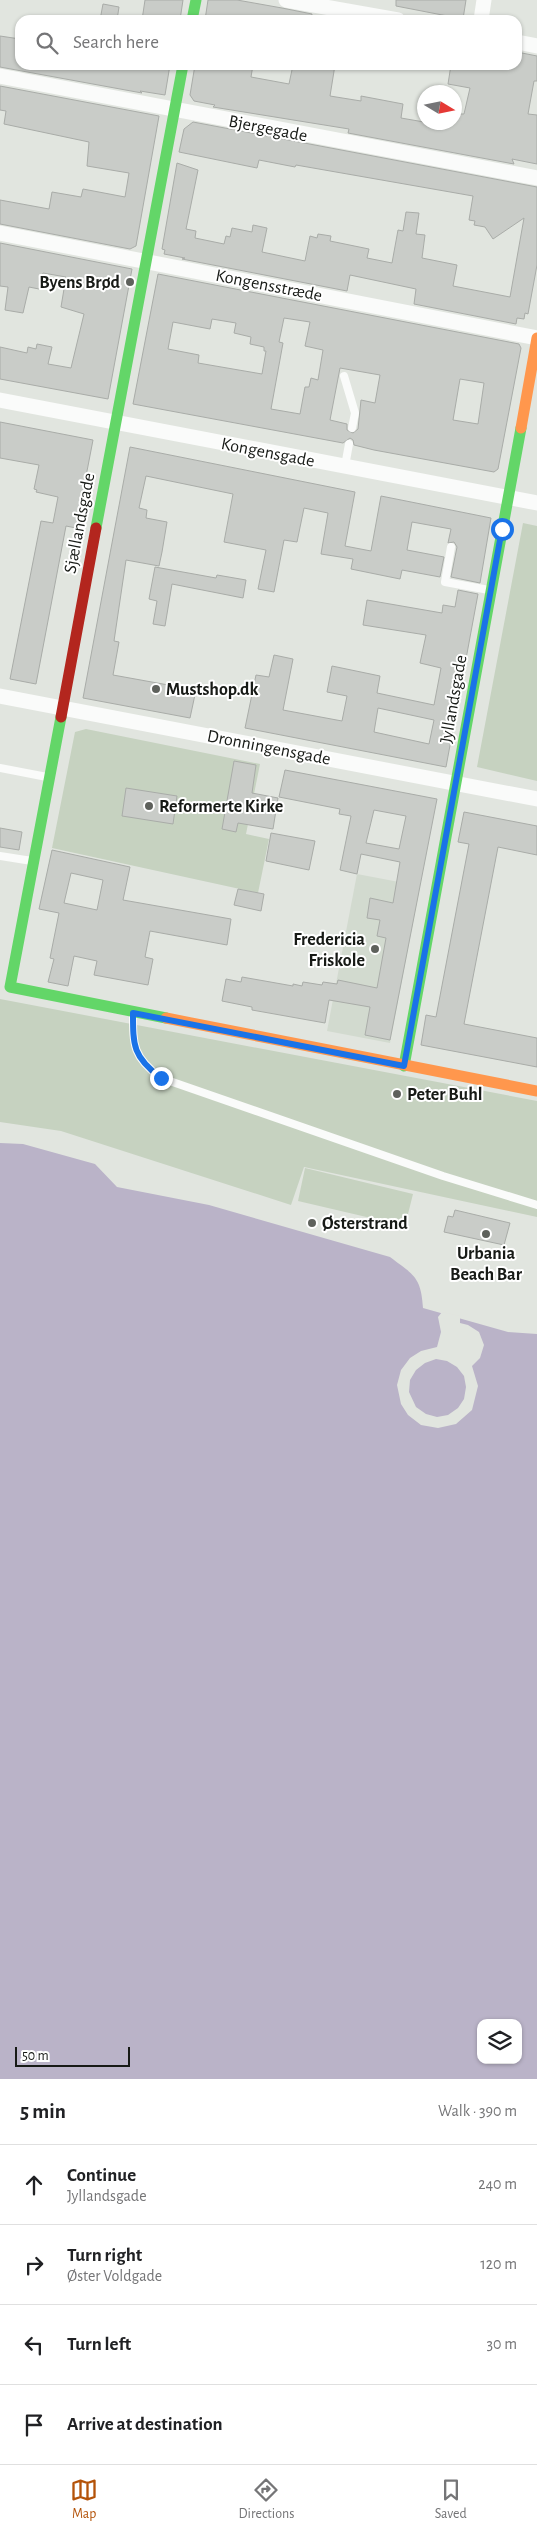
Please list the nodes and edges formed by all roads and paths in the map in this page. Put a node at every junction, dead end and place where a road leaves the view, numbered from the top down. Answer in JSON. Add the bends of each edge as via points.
{"nodes":[{"id":1,"x":196,"y":0,"type":"edge"},
{"id":2,"x":286,"y":0,"type":"edge"},
{"id":3,"x":484,"y":0,"type":"edge"},
{"id":4,"x":193,"y":15,"type":"edge"},
{"id":5,"x":370,"y":15,"type":"edge"},
{"id":6,"x":481,"y":15,"type":"edge"},
{"id":7,"x":522,"y":43,"type":"edge"},
{"id":8,"x":537,"y":46,"type":"edge"},
{"id":9,"x":182,"y":70,"type":"edge"},
{"id":10,"x":0,"y":76,"type":"edge"},
{"id":11,"x":175,"y":110,"type":"junction"},
{"id":12,"x":537,"y":178,"type":"edge"},
{"id":13,"x":0,"y":233,"type":"edge"},
{"id":14,"x":146,"y":261,"type":"junction"},
{"id":15,"x":537,"y":338,"type":"edge"},
{"id":16,"x":344,"y":376,"type":"dead end"},
{"id":17,"x":0,"y":400,"type":"edge"},
{"id":18,"x":116,"y":422,"type":"junction"},
{"id":19,"x":352,"y":428,"type":"dead end"},
{"id":20,"x":349,"y":444,"type":"dead end"},
{"id":21,"x":345,"y":466,"type":"junction"},
{"id":22,"x":508,"y":497,"type":"junction"},
{"id":23,"x":537,"y":503,"type":"edge"},
{"id":24,"x":451,"y":547,"type":"dead end"},
{"id":25,"x":491,"y":590,"type":"junction"},
{"id":26,"x":0,"y":696,"type":"edge"},
{"id":27,"x":62,"y":708,"type":"junction"},
{"id":28,"x":0,"y":768,"type":"edge"},
{"id":29,"x":49,"y":778,"type":"junction"},
{"id":30,"x":456,"y":783,"type":"junction"},
{"id":31,"x":537,"y":799,"type":"edge"},
{"id":32,"x":0,"y":856,"type":"edge"},
{"id":33,"x":34,"y":862,"type":"junction"},
{"id":34,"x":5,"y":986,"type":"edge"},
{"id":35,"x":133,"y":1013,"type":"junction"},
{"id":36,"x":404,"y":1066,"type":"junction"},
{"id":37,"x":537,"y":1092,"type":"edge"},
{"id":38,"x":537,"y":1205,"type":"edge"}],
"edges":[{"from":1,"to":4,"type":"street"},
{"from":2,"to":5,"type":"street"},
{"from":3,"to":6,"type":"street"},
{"from":7,"to":8,"type":"street"},
{"from":9,"to":11,"type":"street","name":"Sjællandsgade"},
{"from":10,"to":11,"type":"street","name":"Bjergegade"},
{"from":11,"to":12,"type":"street","name":"Bjergegade"},
{"from":11,"to":14,"type":"street","name":"Sjællandsgade"},
{"from":13,"to":14,"type":"street","name":"Kongensstræde"},
{"from":14,"to":15,"type":"street","name":"Kongensstræde"},
{"from":14,"to":18,"type":"street","name":"Sjællandsgade"},
{"from":15,"to":22,"type":"street","name":"Jyllandsgade"},
{"from":16,"to":19,"type":"lane","via":[[355,413]]},
{"from":17,"to":18,"type":"street","name":"Kongensgade"},
{"from":18,"to":21,"type":"street","name":"Kongensgade"},
{"from":18,"to":27,"type":"street","name":"Sjællandsgade"},
{"from":20,"to":21,"type":"lane"},
{"from":21,"to":22,"type":"street","name":"Kongensgade"},
{"from":22,"to":23,"type":"street","name":"Kongensgade"},
{"from":22,"to":25,"type":"street","name":"Jyllandsgade"},
{"from":24,"to":25,"type":"lane","via":[[445,582]]},
{"from":25,"to":30,"type":"street","name":"Jyllandsgade"},
{"from":26,"to":27,"type":"street","name":"Dronningensgade"},
{"from":27,"to":29,"type":"street","name":"Sjællandsgade"},
{"from":27,"to":30,"type":"street","name":"Dronningensgade"},
{"from":28,"to":29,"type":"lane"},
{"from":29,"to":33,"type":"street","name":"Sjællandsgade"},
{"from":30,"to":31,"type":"street","name":"Dronningensgade"},
{"from":30,"to":36,"type":"street","name":"Jyllandsgade"},
{"from":32,"to":33,"type":"lane"},
{"from":33,"to":34,"type":"street","name":"Sjællandsgade"},
{"from":34,"to":35,"type":"street"},
{"from":35,"to":36,"type":"street"},
{"from":35,"to":38,"type":"lane","via":[[136,1053],[144,1065],[161,1078]]},
{"from":36,"to":37,"type":"street"}]}
